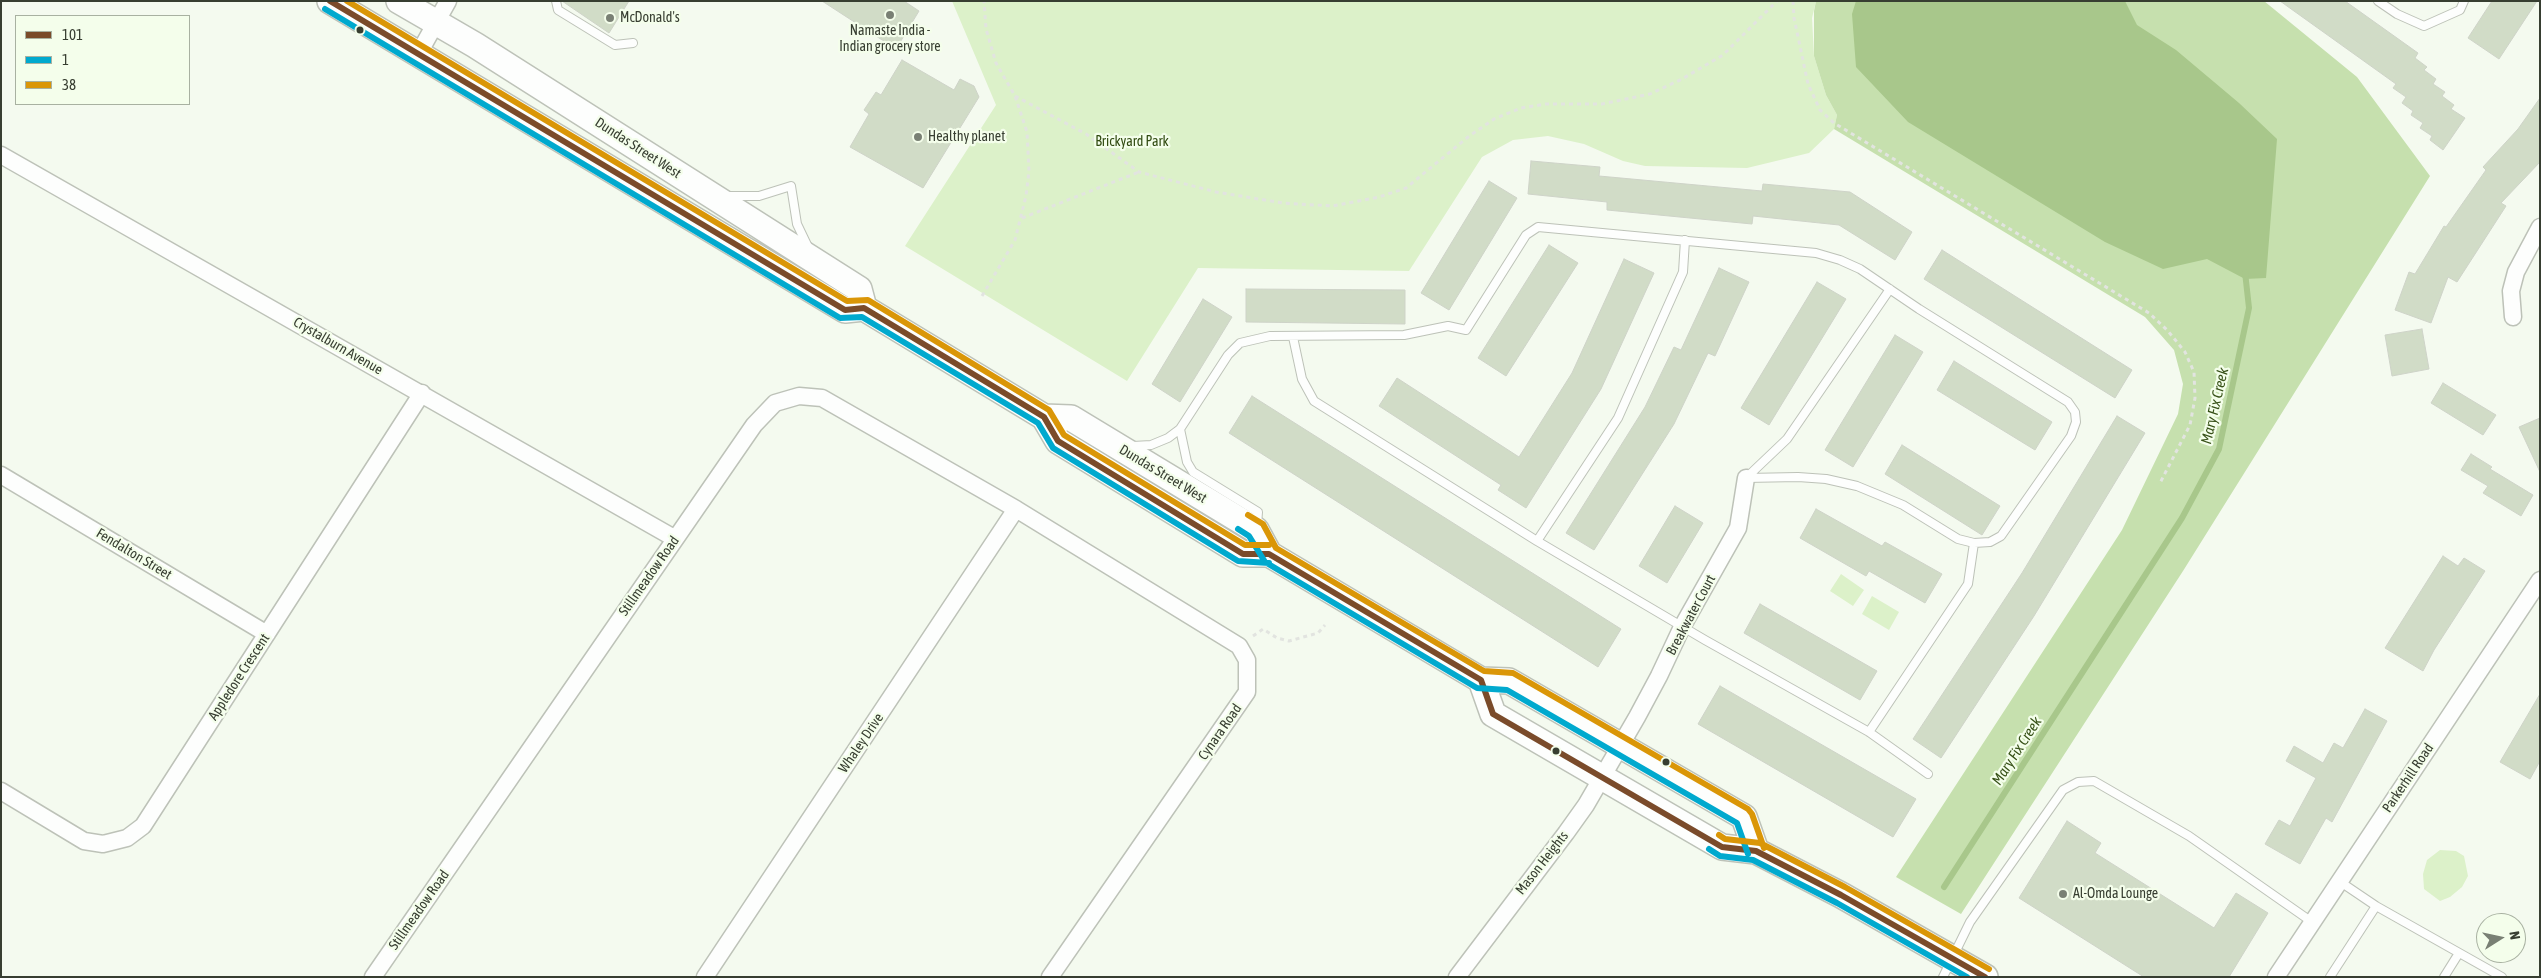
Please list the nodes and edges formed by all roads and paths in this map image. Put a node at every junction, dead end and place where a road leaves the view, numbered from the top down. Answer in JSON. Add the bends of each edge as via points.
{"nodes":[{"id":1,"x":330,"y":1,"type":"edge"},
{"id":2,"x":399,"y":1,"type":"edge"},
{"id":3,"x":448,"y":1,"type":"edge"},
{"id":4,"x":556,"y":1,"type":"edge"},
{"id":5,"x":984,"y":1,"type":"edge"},
{"id":6,"x":1777,"y":1,"type":"edge"},
{"id":7,"x":1793,"y":1,"type":"edge"},
{"id":8,"x":2378,"y":1,"type":"edge"},
{"id":9,"x":2464,"y":1,"type":"edge"},
{"id":10,"x":436,"y":23,"type":"junction"},
{"id":11,"x":633,"y":43,"type":"dead end"},
{"id":12,"x":419,"y":53,"type":"junction"},
{"id":13,"x":1015,"y":96,"type":"junction"},
{"id":14,"x":1,"y":155,"type":"edge"},
{"id":15,"x":1139,"y":172,"type":"junction"},
{"id":16,"x":713,"y":196,"type":"junction"},
{"id":17,"x":1021,"y":218,"type":"junction"},
{"id":18,"x":2540,"y":227,"type":"edge"},
{"id":19,"x":1685,"y":240,"type":"junction"},
{"id":20,"x":814,"y":260,"type":"junction"},
{"id":21,"x":1890,"y":289,"type":"junction"},
{"id":22,"x":982,"y":296,"type":"dead end"},
{"id":23,"x":864,"y":308,"type":"junction"},
{"id":24,"x":2514,"y":317,"type":"dead end"},
{"id":25,"x":1293,"y":337,"type":"junction"},
{"id":26,"x":422,"y":393,"type":"junction"},
{"id":27,"x":1044,"y":417,"type":"junction"},
{"id":28,"x":1180,"y":429,"type":"junction"},
{"id":29,"x":1109,"y":442,"type":"junction"},
{"id":30,"x":1,"y":475,"type":"edge"},
{"id":31,"x":1746,"y":478,"type":"junction"},
{"id":32,"x":2160,"y":483,"type":"dead end"},
{"id":33,"x":1016,"y":510,"type":"junction"},
{"id":34,"x":1256,"y":530,"type":"junction"},
{"id":35,"x":674,"y":538,"type":"junction"},
{"id":36,"x":1537,"y":541,"type":"junction"},
{"id":37,"x":1974,"y":543,"type":"junction"},
{"id":38,"x":1269,"y":554,"type":"junction"},
{"id":39,"x":2540,"y":580,"type":"edge"},
{"id":40,"x":1325,"y":626,"type":"dead end"},
{"id":41,"x":1682,"y":627,"type":"junction"},
{"id":42,"x":267,"y":634,"type":"junction"},
{"id":43,"x":1239,"y":646,"type":"junction"},
{"id":44,"x":1481,"y":680,"type":"junction"},
{"id":45,"x":1869,"y":732,"type":"junction"},
{"id":46,"x":1620,"y":745,"type":"junction"},
{"id":47,"x":1928,"y":774,"type":"dead end"},
{"id":48,"x":1602,"y":777,"type":"junction"},
{"id":49,"x":1,"y":791,"type":"edge"},
{"id":50,"x":1756,"y":851,"type":"junction"},
{"id":51,"x":2339,"y":881,"type":"junction"},
{"id":52,"x":2376,"y":906,"type":"junction"},
{"id":53,"x":2312,"y":922,"type":"junction"},
{"id":54,"x":2459,"y":953,"type":"junction"},
{"id":55,"x":1948,"y":967,"type":"edge"},
{"id":56,"x":2282,"y":975,"type":"edge"},
{"id":57,"x":373,"y":977,"type":"edge"},
{"id":58,"x":705,"y":977,"type":"edge"},
{"id":59,"x":1050,"y":977,"type":"edge"},
{"id":60,"x":1457,"y":977,"type":"edge"},
{"id":61,"x":1985,"y":977,"type":"edge"},
{"id":62,"x":2330,"y":977,"type":"edge"},
{"id":63,"x":2444,"y":977,"type":"edge"},
{"id":64,"x":2502,"y":977,"type":"edge"}],
"edges":[{"from":1,"to":12,"type":"main road","name":"Dundas Street West"},
{"from":2,"to":10,"type":"main road","name":"Dundas Street West"},
{"from":3,"to":10,"type":"street"},
{"from":4,"to":11,"type":"lane","via":[[558,10],[615,44]]},
{"from":5,"to":13,"type":"path","via":[[986,29],[996,63]]},
{"from":6,"to":15,"type":"path","via":[[1723,55],[1682,79],[1650,94],[1602,104],[1546,104],[1521,108],[1494,119],[1468,137],[1406,188],[1378,197],[1332,206],[1283,203],[1216,192]]},
{"from":7,"to":32,"type":"path","via":[[1808,84],[1820,110],[1834,123],[2149,312],[2185,352],[2194,372],[2195,398],[2190,425]]},
{"from":8,"to":9,"type":"lane","via":[[2424,26],[2460,10]]},
{"from":10,"to":12,"type":"street"},
{"from":10,"to":16,"type":"main road","name":"Dundas Street West"},
{"from":12,"to":23,"type":"main road","name":"Dundas Street West","via":[[845,310]]},
{"from":13,"to":15,"type":"path","via":[[1086,134]]},
{"from":13,"to":17,"type":"path","via":[[1027,132],[1029,170]]},
{"from":14,"to":26,"type":"street","name":"Crystalburn Avenue"},
{"from":15,"to":17,"type":"path"},
{"from":16,"to":20,"type":"main road","name":"Dundas Street West"},
{"from":16,"to":20,"type":"lane","via":[[759,196],[791,186],[797,224]]},
{"from":17,"to":22,"type":"path","via":[[1015,240]]},
{"from":18,"to":24,"type":"street","via":[[2516,272],[2511,290]]},
{"from":19,"to":21,"type":"lane","via":[[1816,253],[1860,269]]},
{"from":19,"to":25,"type":"lane","via":[[1538,227],[1526,235],[1466,330],[1448,326],[1404,335]]},
{"from":19,"to":36,"type":"lane","via":[[1683,272],[1618,418]]},
{"from":20,"to":23,"type":"main road","name":"Dundas Street West","via":[[859,289]]},
{"from":21,"to":31,"type":"lane","via":[[1787,439]]},
{"from":21,"to":37,"type":"lane","via":[[2068,402],[2075,412],[2076,422],[2071,436],[2001,536],[1990,542]]},
{"from":23,"to":27,"type":"main road","name":"Dundas Street West"},
{"from":25,"to":28,"type":"lane","via":[[1270,336],[1240,343],[1228,354]]},
{"from":25,"to":36,"type":"lane","via":[[1302,379],[1314,401]]},
{"from":26,"to":35,"type":"street","name":"Crystalburn Avenue"},
{"from":26,"to":42,"type":"street","name":"Appledore Crescent"},
{"from":27,"to":29,"type":"main road","name":"Dundas Street West","via":[[1071,418]]},
{"from":27,"to":38,"type":"main road","name":"Dundas Street West","via":[[1058,441],[1243,554]]},
{"from":28,"to":29,"type":"lane","via":[[1152,445]]},
{"from":28,"to":34,"type":"lane","via":[[1187,462],[1193,472],[1258,512]]},
{"from":29,"to":34,"type":"main road","name":"Dundas Street West"},
{"from":30,"to":42,"type":"street","name":"Fendalton Street"},
{"from":31,"to":37,"type":"lane","via":[[1798,476],[1857,486],[1903,505],[1958,539]]},
{"from":31,"to":41,"type":"street","name":"Breakwater Court","via":[[1738,528]]},
{"from":33,"to":35,"type":"street","name":"Stillmeadow Road","via":[[822,398],[799,396],[775,403],[754,425]]},
{"from":33,"to":43,"type":"street"},
{"from":33,"to":58,"type":"street","name":"Whaley Drive"},
{"from":34,"to":38,"type":"main road"},
{"from":35,"to":57,"type":"street","name":"Stillmeadow Road"},
{"from":36,"to":41,"type":"lane"},
{"from":37,"to":45,"type":"lane","via":[[1968,584]]},
{"from":38,"to":44,"type":"main road"},
{"from":39,"to":51,"type":"street","name":"Parkerhill Road"},
{"from":40,"to":43,"type":"path","via":[[1318,633],[1290,641],[1277,638],[1263,629]]},
{"from":41,"to":45,"type":"lane"},
{"from":41,"to":46,"type":"street","name":"Breakwater Court"},
{"from":42,"to":49,"type":"street","name":"Appledore Crescent","via":[[143,826],[127,838],[103,844],[84,841]]},
{"from":43,"to":59,"type":"street","name":"Cynara Road","via":[[1247,660],[1248,692]]},
{"from":44,"to":46,"type":"main road","via":[[1510,681]]},
{"from":44,"to":48,"type":"main road","via":[[1493,714]]},
{"from":45,"to":47,"type":"lane"},
{"from":46,"to":48,"type":"street","name":"Mason Heights"},
{"from":46,"to":50,"type":"main road","via":[[1744,817]]},
{"from":48,"to":50,"type":"main road","via":[[1722,847]]},
{"from":48,"to":60,"type":"street","name":"Mason Heights","via":[[1566,833]]},
{"from":50,"to":55,"type":"main road"},
{"from":51,"to":52,"type":"lane"},
{"from":51,"to":53,"type":"street","name":"Parkerhill Road"},
{"from":52,"to":54,"type":"lane"},
{"from":52,"to":62,"type":"lane"},
{"from":53,"to":55,"type":"lane","via":[[2188,836],[2094,781],[2078,782],[2063,790],[1970,922]]},
{"from":53,"to":56,"type":"street","name":"Parkerhill Road"},
{"from":54,"to":63,"type":"lane"},
{"from":54,"to":64,"type":"lane"},
{"from":55,"to":61,"type":"main road"}]}
